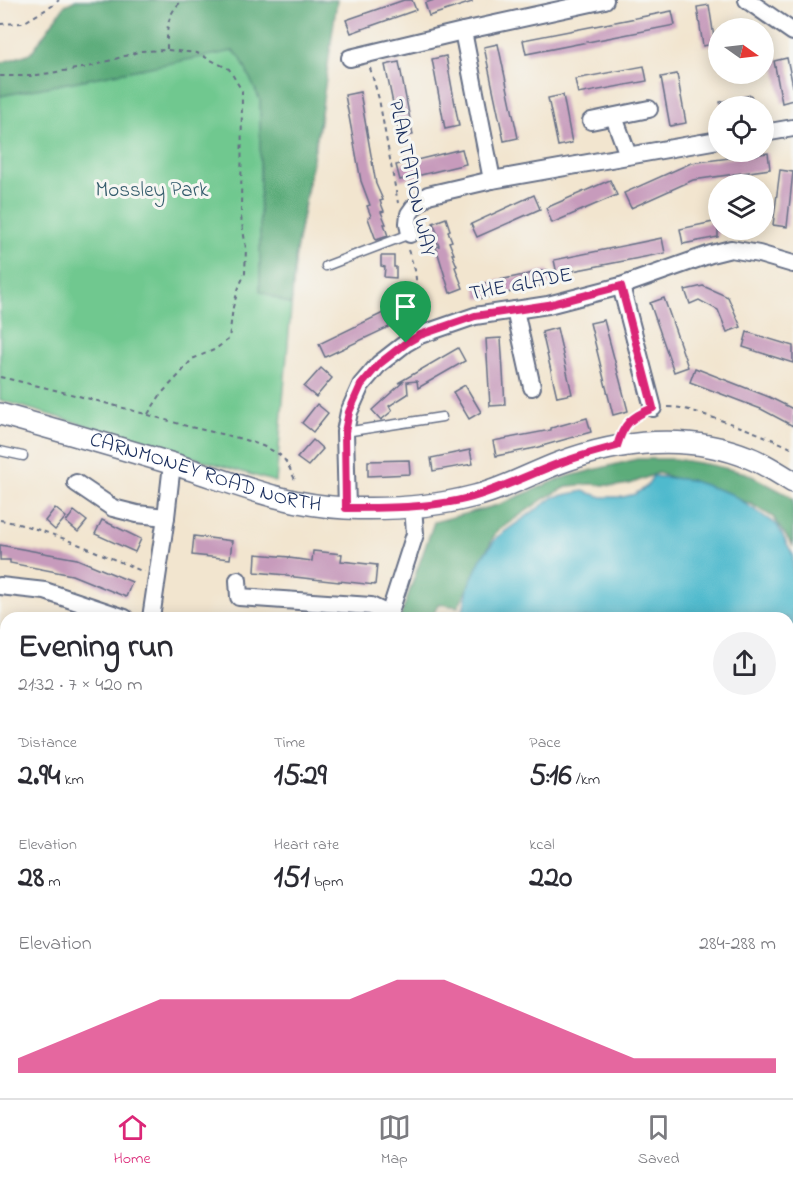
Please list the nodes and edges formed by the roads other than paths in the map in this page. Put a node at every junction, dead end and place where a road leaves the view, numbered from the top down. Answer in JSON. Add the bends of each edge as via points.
{"nodes":[{"id":1,"x":605,"y":0,"type":"edge"},
{"id":2,"x":747,"y":0,"type":"edge"},
{"id":3,"x":463,"y":31,"type":"junction"},
{"id":4,"x":793,"y":32,"type":"edge"},
{"id":5,"x":358,"y":56,"type":"road end"},
{"id":6,"x":649,"y":109,"type":"dead end"},
{"id":7,"x":614,"y":117,"type":"junction"},
{"id":8,"x":591,"y":121,"type":"dead end"},
{"id":9,"x":793,"y":128,"type":"edge"},
{"id":10,"x":774,"y":131,"type":"edge"},
{"id":11,"x":708,"y":142,"type":"edge"},
{"id":12,"x":628,"y":155,"type":"junction"},
{"id":13,"x":492,"y":180,"type":"junction"},
{"id":14,"x":407,"y":235,"type":"joint"},
{"id":15,"x":793,"y":264,"type":"edge"},
{"id":16,"x":326,"y":266,"type":"dead end"},
{"id":17,"x":621,"y":286,"type":"junction"},
{"id":18,"x":515,"y":310,"type":"junction"},
{"id":19,"x":532,"y":387,"type":"dead end"},
{"id":20,"x":653,"y":408,"type":"road end"},
{"id":21,"x":0,"y":414,"type":"edge"},
{"id":22,"x":442,"y":417,"type":"dead end"},
{"id":23,"x":345,"y":432,"type":"junction"},
{"id":24,"x":0,"y":451,"type":"edge"},
{"id":25,"x":23,"y":456,"type":"dead end"},
{"id":26,"x":172,"y":464,"type":"junction"},
{"id":27,"x":793,"y":482,"type":"edge"},
{"id":28,"x":76,"y":483,"type":"dead end"},
{"id":29,"x":413,"y":506,"type":"junction"},
{"id":30,"x":346,"y":508,"type":"junction"},
{"id":31,"x":166,"y":517,"type":"junction"},
{"id":32,"x":238,"y":580,"type":"dead end"},
{"id":33,"x":0,"y":586,"type":"edge"},
{"id":34,"x":107,"y":612,"type":"edge"},
{"id":35,"x":152,"y":612,"type":"edge"},
{"id":36,"x":382,"y":612,"type":"edge"},
{"id":37,"x":390,"y":612,"type":"edge"},
{"id":38,"x":415,"y":1098,"type":"edge"},
{"id":39,"x":424,"y":1098,"type":"edge"}],
"edges":[{"from":1,"to":3,"type":"street"},
{"from":2,"to":4,"type":"street"},
{"from":3,"to":5,"type":"street"},
{"from":3,"to":13,"type":"street"},
{"from":6,"to":7,"type":"street"},
{"from":7,"to":8,"type":"street"},
{"from":7,"to":12,"type":"street"},
{"from":9,"to":10,"type":"street"},
{"from":11,"to":12,"type":"street"},
{"from":12,"to":13,"type":"street"},
{"from":13,"to":14,"type":"street","via":[[428,195],[409,214]]},
{"from":14,"to":16,"type":"lane"},
{"from":15,"to":17,"type":"street","name":"THE GLADE","via":[[731,249]]},
{"from":17,"to":18,"type":"street","name":"THE GLADE"},
{"from":17,"to":20,"type":"street"},
{"from":18,"to":19,"type":"street"},
{"from":18,"to":23,"type":"street","name":"THE GLADE","via":[[475,316],[406,343],[379,364],[361,385]]},
{"from":21,"to":26,"type":"street","name":"CARNMONEY ROAD NORTH"},
{"from":22,"to":23,"type":"lane"},
{"from":23,"to":30,"type":"street","name":"THE GLADE"},
{"from":24,"to":25,"type":"lane"},
{"from":26,"to":30,"type":"street","name":"CARNMONEY ROAD NORTH","via":[[293,502]]},
{"from":26,"to":31,"type":"street"},
{"from":27,"to":29,"type":"street","name":"CARNMONEY ROAD NORTH","via":[[750,458],[724,449],[669,441],[617,446],[561,462],[477,496]]},
{"from":28,"to":31,"type":"street","via":[[113,508]]},
{"from":29,"to":30,"type":"street","name":"CARNMONEY ROAD NORTH"},
{"from":29,"to":37,"type":"street","via":[[415,534]]},
{"from":31,"to":35,"type":"street"},
{"from":32,"to":36,"type":"street","via":[[239,597],[371,606]]},
{"from":33,"to":34,"type":"street","via":[[45,591]]},
{"from":38,"to":39,"type":"street"}]}
